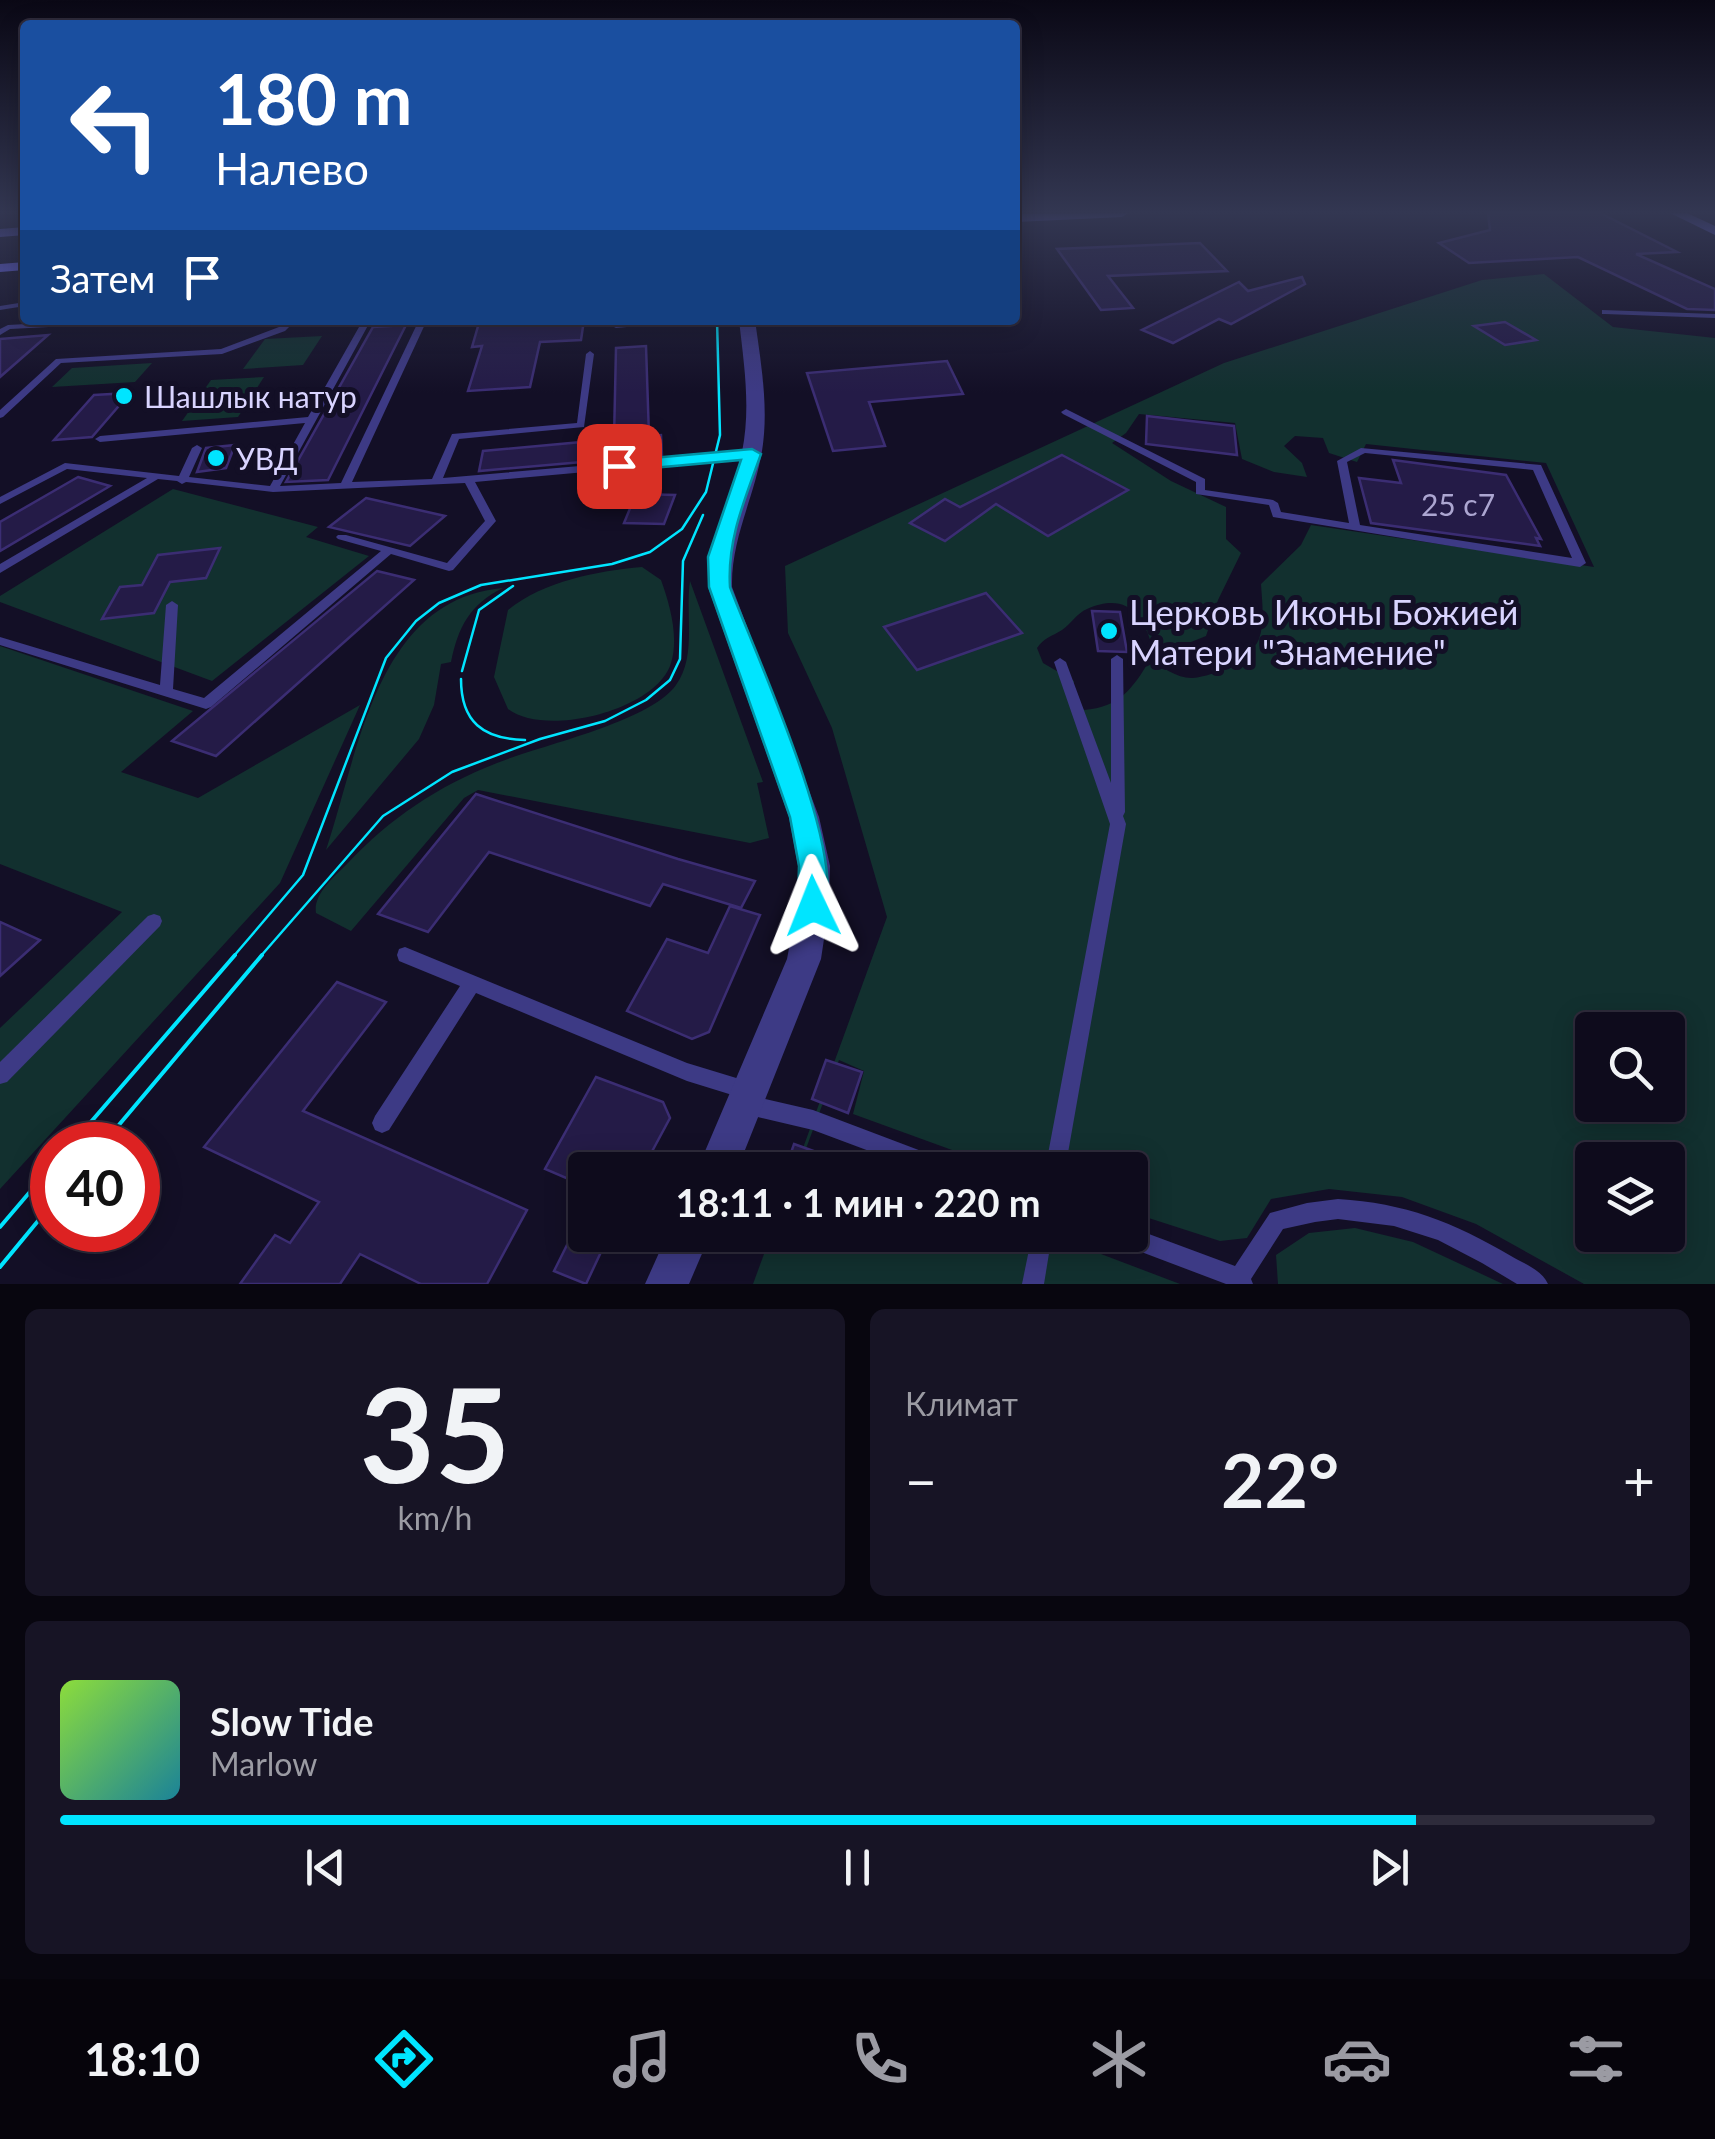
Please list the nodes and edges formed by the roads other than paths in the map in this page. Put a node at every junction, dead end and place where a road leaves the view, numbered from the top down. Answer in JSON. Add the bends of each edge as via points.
{"nodes":[{"id":1,"x":1605,"y":312,"type":"dead end"},
{"id":2,"x":1715,"y":316,"type":"edge"},
{"id":3,"x":56,"y":325,"type":"edge"},
{"id":4,"x":286,"y":325,"type":"edge"},
{"id":5,"x":363,"y":325,"type":"edge"},
{"id":6,"x":422,"y":325,"type":"edge"},
{"id":7,"x":627,"y":325,"type":"edge"},
{"id":8,"x":747,"y":325,"type":"edge"},
{"id":9,"x":616,"y":326,"type":"dead end"},
{"id":10,"x":2,"y":328,"type":"edge"},
{"id":11,"x":590,"y":354,"type":"dead end"},
{"id":12,"x":1066,"y":412,"type":"dead end"},
{"id":13,"x":0,"y":415,"type":"edge"},
{"id":14,"x":312,"y":420,"type":"junction"},
{"id":15,"x":100,"y":439,"type":"dead end"},
{"id":16,"x":197,"y":448,"type":"dead end"},
{"id":17,"x":752,"y":454,"type":"junction"},
{"id":18,"x":154,"y":478,"type":"junction"},
{"id":19,"x":468,"y":480,"type":"junction"},
{"id":20,"x":182,"y":482,"type":"junction"},
{"id":21,"x":436,"y":482,"type":"junction"},
{"id":22,"x":345,"y":486,"type":"junction"},
{"id":23,"x":274,"y":488,"type":"junction"},
{"id":24,"x":0,"y":501,"type":"edge"},
{"id":25,"x":1355,"y":527,"type":"junction"},
{"id":26,"x":342,"y":537,"type":"dead end"},
{"id":27,"x":388,"y":552,"type":"junction"},
{"id":28,"x":0,"y":569,"type":"edge"},
{"id":29,"x":172,"y":605,"type":"dead end"},
{"id":30,"x":0,"y":641,"type":"edge"},
{"id":31,"x":1116,"y":659,"type":"dead end"},
{"id":32,"x":1060,"y":662,"type":"dead end"},
{"id":33,"x":166,"y":692,"type":"junction"},
{"id":34,"x":1118,"y":824,"type":"junction"},
{"id":35,"x":154,"y":921,"type":"dead end"},
{"id":36,"x":405,"y":955,"type":"dead end"},
{"id":37,"x":472,"y":983,"type":"junction"},
{"id":38,"x":0,"y":1074,"type":"edge"},
{"id":39,"x":749,"y":1098,"type":"junction"},
{"id":40,"x":382,"y":1123,"type":"dead end"},
{"id":41,"x":725,"y":1152,"type":"edge"},
{"id":42,"x":898,"y":1152,"type":"edge"},
{"id":43,"x":1057,"y":1152,"type":"edge"},
{"id":44,"x":1148,"y":1245,"type":"edge"},
{"id":45,"x":682,"y":1252,"type":"edge"},
{"id":46,"x":1039,"y":1252,"type":"edge"},
{"id":47,"x":1241,"y":1281,"type":"edge"},
{"id":48,"x":668,"y":1284,"type":"edge"},
{"id":49,"x":1033,"y":1284,"type":"edge"},
{"id":50,"x":1537,"y":1284,"type":"edge"}],
"edges":[{"from":1,"to":2,"type":"lane"},
{"from":3,"to":10,"type":"lane"},
{"from":4,"to":13,"type":"lane","via":[[222,350],[60,361]]},
{"from":5,"to":14,"type":"lane"},
{"from":6,"to":22,"type":"lane"},
{"from":7,"to":9,"type":"lane"},
{"from":8,"to":17,"type":"street","via":[[756,411]]},
{"from":11,"to":21,"type":"lane","via":[[581,425],[455,436]]},
{"from":12,"to":25,"type":"lane","via":[[1201,481],[1200,492],[1273,503],[1278,515]]},
{"from":14,"to":15,"type":"lane"},
{"from":14,"to":23,"type":"lane"},
{"from":16,"to":20,"type":"lane"},
{"from":17,"to":19,"type":"lane"},
{"from":17,"to":39,"type":"street","via":[[726,523],[720,587],[804,817],[814,866],[804,959]]},
{"from":18,"to":20,"type":"lane"},
{"from":18,"to":24,"type":"lane","via":[[65,466]]},
{"from":18,"to":28,"type":"lane"},
{"from":19,"to":21,"type":"lane"},
{"from":19,"to":27,"type":"lane","via":[[491,521],[449,567]]},
{"from":20,"to":23,"type":"lane"},
{"from":21,"to":22,"type":"lane"},
{"from":22,"to":23,"type":"lane"},
{"from":25,"to":25,"type":"lane","via":[[1505,551],[1580,563],[1537,467],[1364,450],[1342,461]]},
{"from":26,"to":27,"type":"lane"},
{"from":27,"to":33,"type":"lane","via":[[206,704]]},
{"from":29,"to":33,"type":"lane"},
{"from":30,"to":33,"type":"lane"},
{"from":31,"to":34,"type":"lane"},
{"from":32,"to":34,"type":"lane"},
{"from":34,"to":43,"type":"lane"},
{"from":35,"to":38,"type":"lane"},
{"from":36,"to":37,"type":"lane"},
{"from":37,"to":39,"type":"lane"},
{"from":37,"to":40,"type":"lane"},
{"from":39,"to":41,"type":"street"},
{"from":39,"to":42,"type":"lane"},
{"from":44,"to":47,"type":"lane"},
{"from":45,"to":48,"type":"street"},
{"from":46,"to":49,"type":"lane"},
{"from":47,"to":50,"type":"lane","via":[[1277,1220],[1334,1209],[1408,1216],[1466,1240]]}]}
